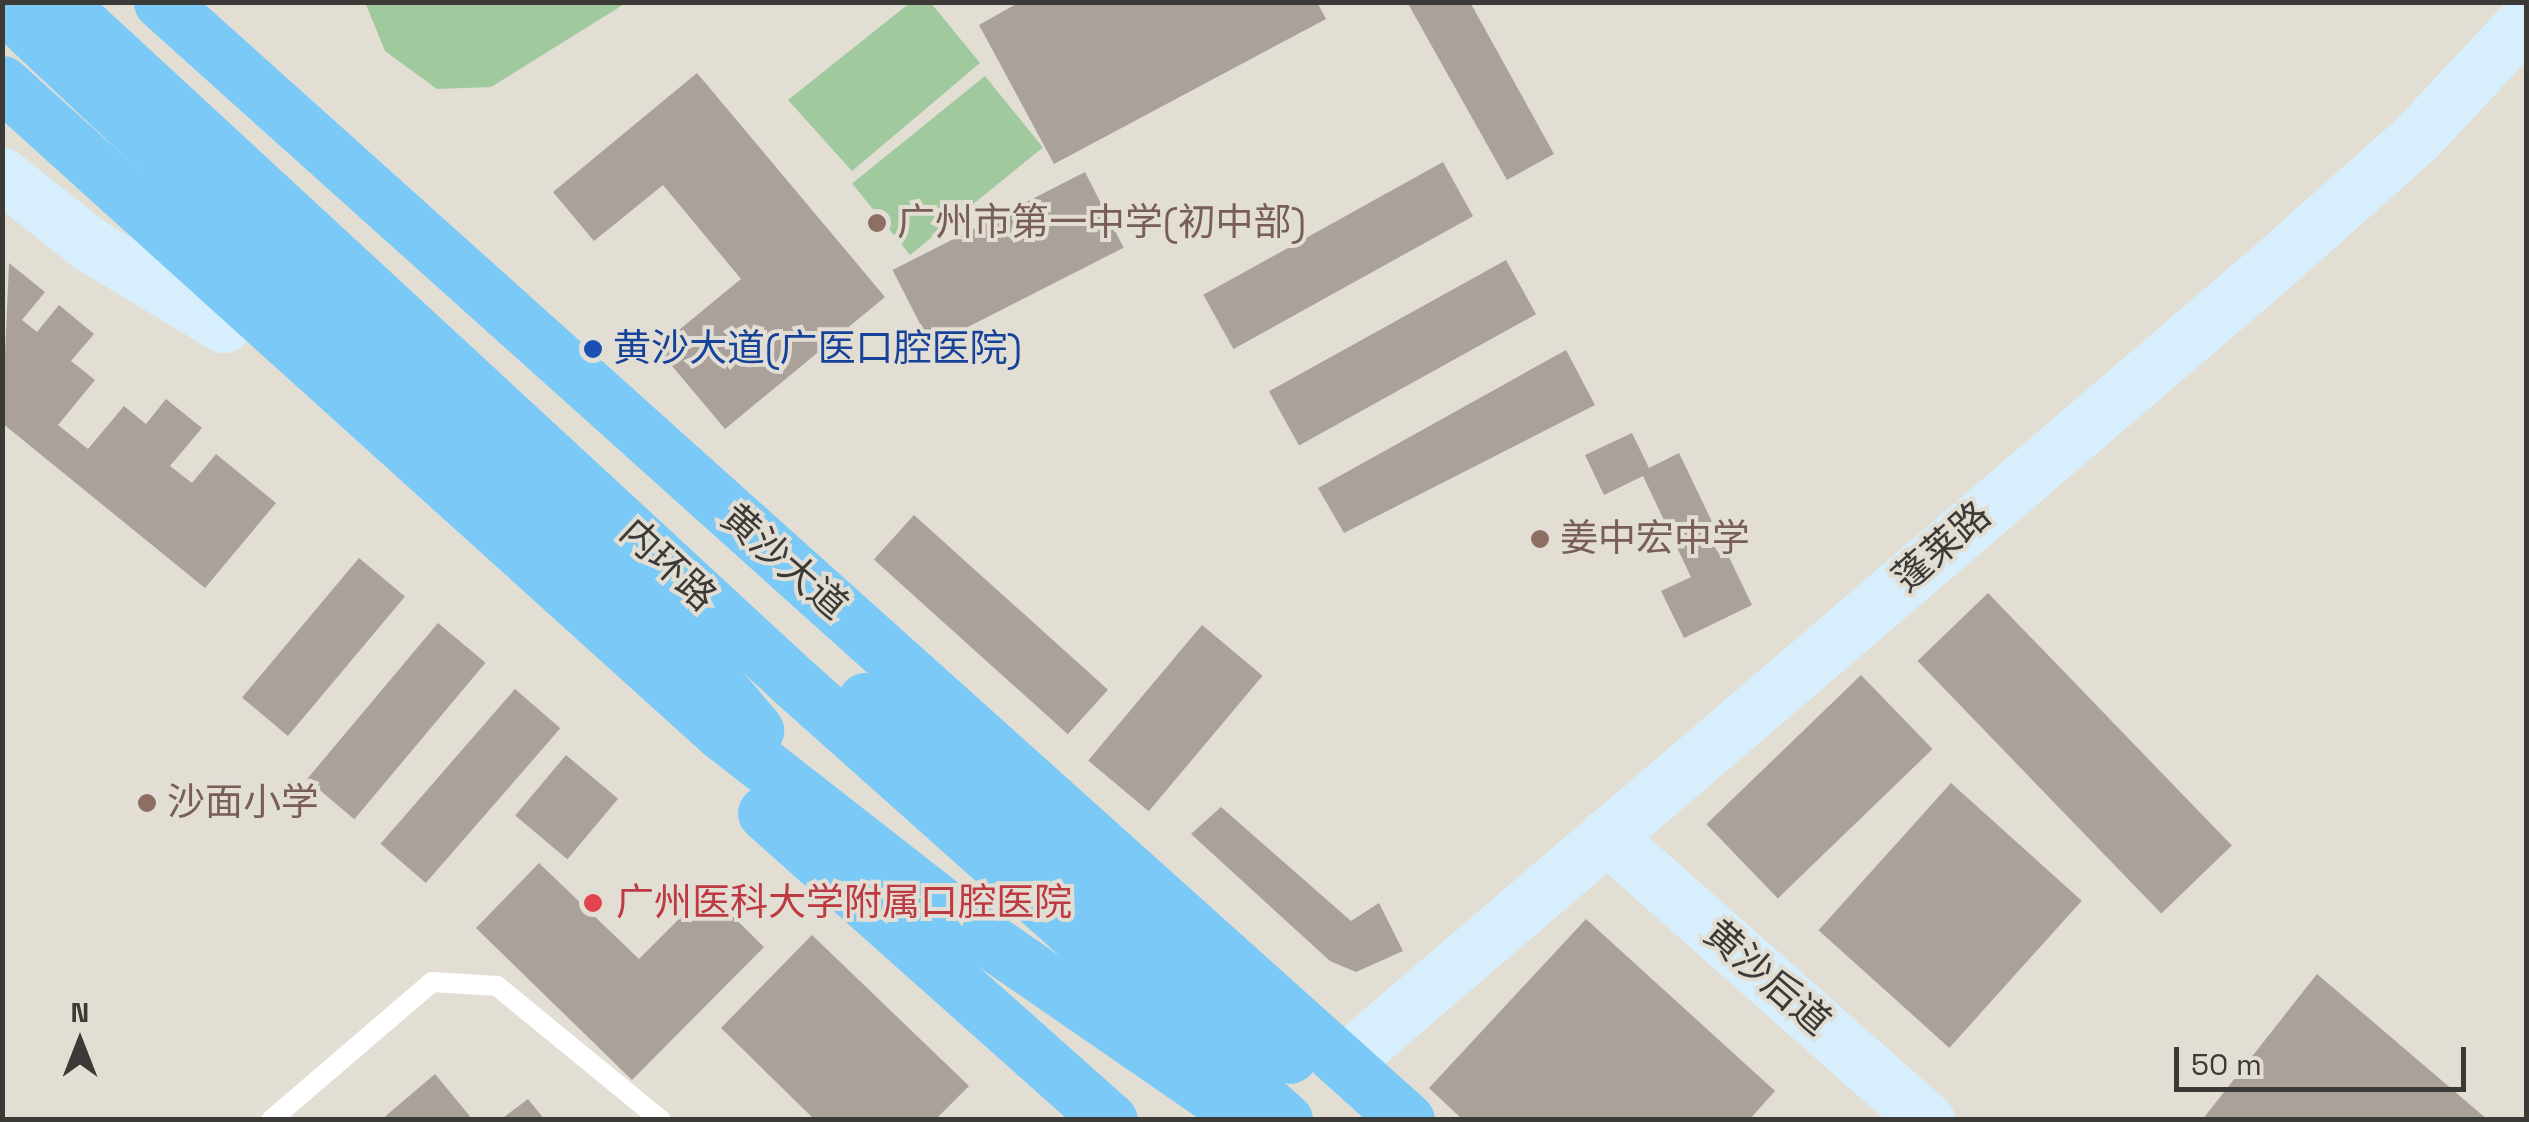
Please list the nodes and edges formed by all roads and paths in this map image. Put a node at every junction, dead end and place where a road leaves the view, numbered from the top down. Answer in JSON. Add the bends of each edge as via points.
{"nodes":[{"id":1,"x":58,"y":2,"type":"edge"},
{"id":2,"x":162,"y":2,"type":"edge"},
{"id":3,"x":2,"y":4,"type":"edge"},
{"id":4,"x":2526,"y":20,"type":"edge"},
{"id":5,"x":2,"y":72,"type":"edge"},
{"id":6,"x":2,"y":83,"type":"edge"},
{"id":7,"x":2,"y":102,"type":"edge"},
{"id":8,"x":2,"y":176,"type":"edge"},
{"id":9,"x":297,"y":256,"type":"junction"},
{"id":10,"x":223,"y":324,"type":"junction"},
{"id":11,"x":593,"y":494,"type":"junction"},
{"id":12,"x":758,"y":733,"type":"junction"},
{"id":13,"x":1606,"y":836,"type":"junction"},
{"id":14,"x":1346,"y":1061,"type":"junction"},
{"id":15,"x":1180,"y":1110,"type":"edge"},
{"id":16,"x":272,"y":1120,"type":"edge"},
{"id":17,"x":661,"y":1120,"type":"edge"},
{"id":18,"x":1110,"y":1120,"type":"edge"},
{"id":19,"x":1248,"y":1120,"type":"edge"},
{"id":20,"x":1285,"y":1120,"type":"edge"},
{"id":21,"x":1371,"y":1120,"type":"edge"},
{"id":22,"x":1408,"y":1120,"type":"edge"},
{"id":23,"x":1928,"y":1120,"type":"edge"}],
"edges":[{"from":1,"to":9,"type":"highway","name":"内环路"},
{"from":2,"to":14,"type":"highway","name":"黄沙大道","via":[[621,423]]},
{"from":3,"to":9,"type":"highway"},
{"from":4,"to":13,"type":"street","name":"蓬莱路","via":[[2416,138],[2285,255]]},
{"from":5,"to":12,"type":"highway"},
{"from":6,"to":19,"type":"highway","via":[[722,734],[974,930]]},
{"from":7,"to":10,"type":"highway"},
{"from":8,"to":10,"type":"street","via":[[89,244]]},
{"from":9,"to":11,"type":"highway","name":"内环路"},
{"from":9,"to":12,"type":"highway","via":[[678,638]]},
{"from":10,"to":18,"type":"highway"},
{"from":11,"to":20,"type":"highway","name":"内环路"},
{"from":11,"to":21,"type":"highway","via":[[867,701]]},
{"from":12,"to":15,"type":"highway"},
{"from":13,"to":14,"type":"street","name":"蓬莱路"},
{"from":13,"to":23,"type":"street","name":"黄沙后道"},
{"from":14,"to":22,"type":"highway","name":"黄沙大道"},
{"from":16,"to":17,"type":"lane","via":[[432,982],[498,986]]}]}
